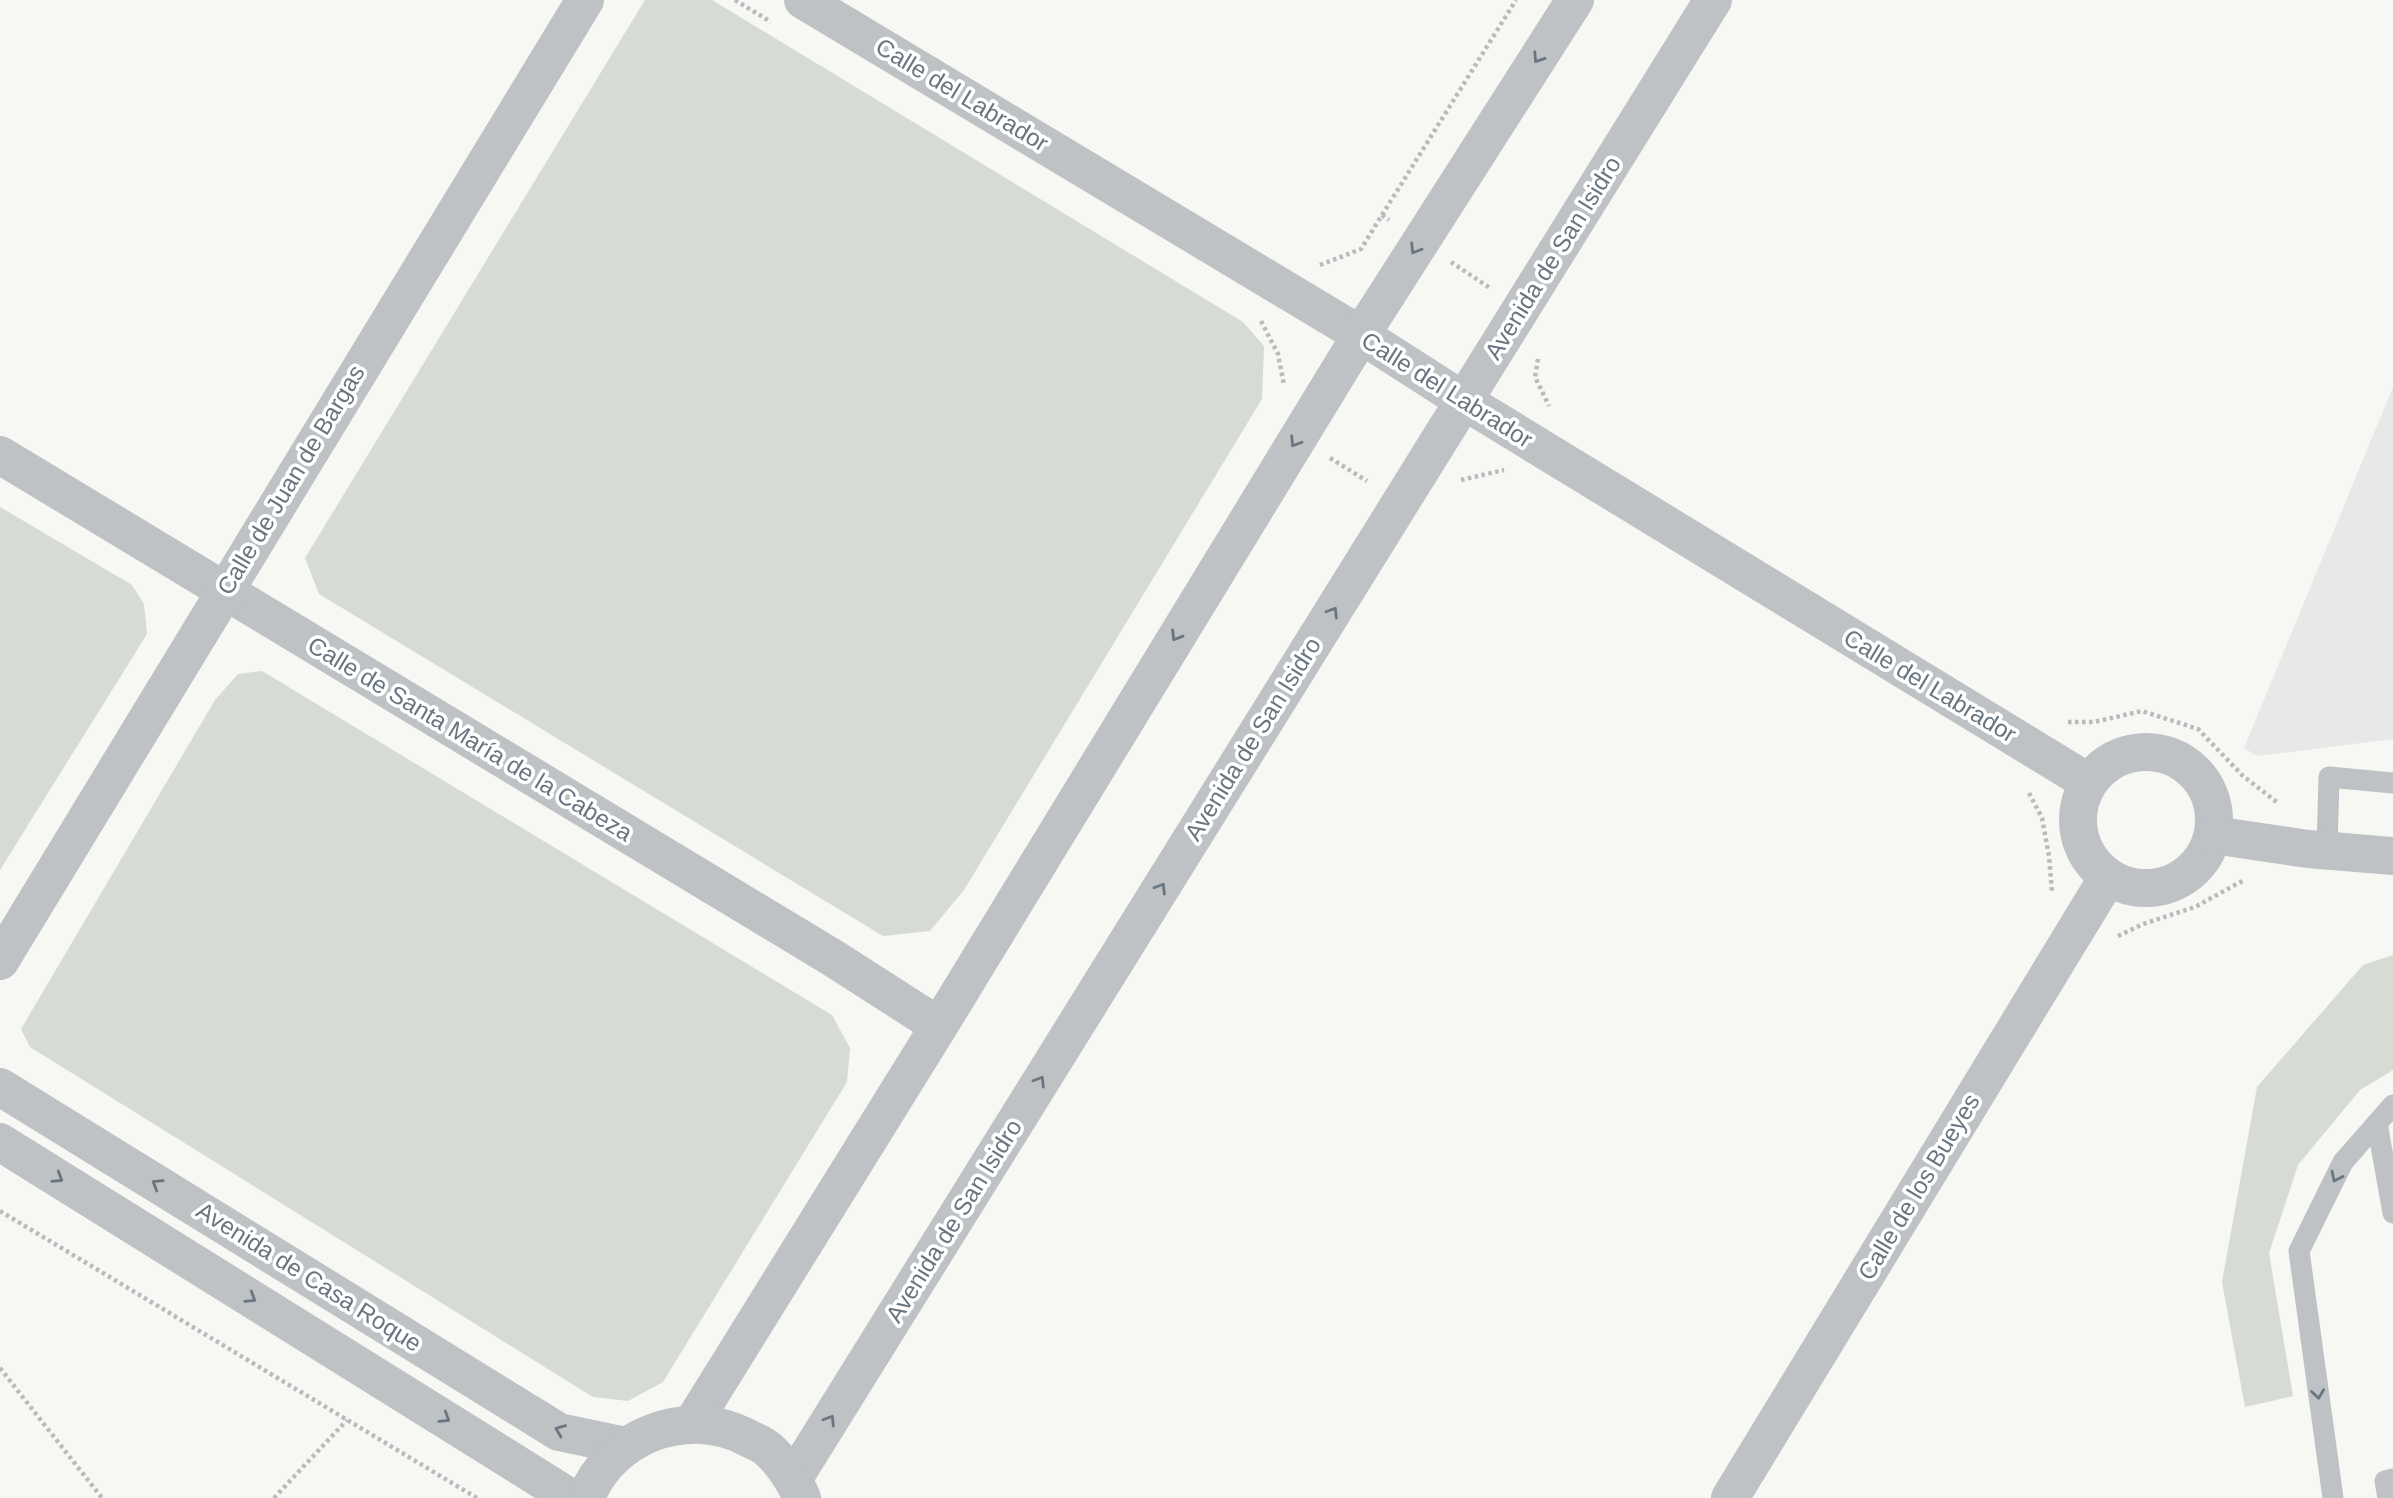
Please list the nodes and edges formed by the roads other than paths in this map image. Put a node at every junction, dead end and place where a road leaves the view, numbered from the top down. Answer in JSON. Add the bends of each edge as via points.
{"nodes":[{"id":1,"x":585,"y":0,"type":"edge"},
{"id":2,"x":803,"y":0,"type":"edge"},
{"id":3,"x":1574,"y":0,"type":"edge"},
{"id":4,"x":1713,"y":0,"type":"edge"},
{"id":5,"x":1361,"y":335,"type":"junction"},
{"id":6,"x":1464,"y":401,"type":"junction"},
{"id":7,"x":0,"y":456,"type":"edge"},
{"id":8,"x":224,"y":591,"type":"junction"},
{"id":9,"x":2088,"y":782,"type":"junction"},
{"id":10,"x":2393,"y":783,"type":"edge"},
{"id":11,"x":2327,"y":832,"type":"junction"},
{"id":12,"x":2213,"y":835,"type":"junction"},
{"id":13,"x":2393,"y":856,"type":"edge"},
{"id":14,"x":2108,"y":877,"type":"junction"},
{"id":15,"x":0,"y":961,"type":"edge"},
{"id":16,"x":939,"y":1026,"type":"junction"},
{"id":17,"x":0,"y":1087,"type":"edge"},
{"id":18,"x":2393,"y":1105,"type":"edge"},
{"id":19,"x":2377,"y":1123,"type":"junction"},
{"id":20,"x":0,"y":1142,"type":"edge"},
{"id":21,"x":2393,"y":1213,"type":"edge"},
{"id":22,"x":692,"y":1424,"type":"junction"},
{"id":23,"x":626,"y":1446,"type":"junction"},
{"id":24,"x":2393,"y":1479,"type":"edge"},
{"id":25,"x":798,"y":1488,"type":"edge"},
{"id":26,"x":571,"y":1498,"type":"edge"},
{"id":27,"x":586,"y":1498,"type":"edge"},
{"id":28,"x":1730,"y":1498,"type":"edge"},
{"id":29,"x":2333,"y":1498,"type":"edge"},
{"id":30,"x":2388,"y":1498,"type":"edge"}],
"edges":[{"from":1,"to":8,"type":"street","name":"Calle de Juan de Bargas"},
{"from":2,"to":5,"type":"street","name":"Calle del Labrador"},
{"from":3,"to":5,"type":"street","one_way":true},
{"from":4,"to":6,"type":"street","name":"Avenida de San Isidro"},
{"from":5,"to":6,"type":"street","name":"Calle del Labrador"},
{"from":5,"to":16,"type":"street","one_way":true},
{"from":6,"to":9,"type":"street","name":"Calle del Labrador"},
{"from":25,"to":6,"type":"street","name":"Avenida de San Isidro","one_way":true},
{"from":7,"to":8,"type":"street","name":"Calle de Santa María de la Cabeza"},
{"from":8,"to":15,"type":"street","name":"Calle de Juan de Bargas"},
{"from":8,"to":16,"type":"street","name":"Calle de Santa María de la Cabeza"},
{"from":9,"to":12,"type":"street","via":[[2107,763],[2132,752],[2159,752],[2184,763],[2204,783],[2213,808]]},
{"from":9,"to":14,"type":"street","via":[[2078,807],[2078,834],[2089,858]]},
{"from":10,"to":11,"type":"lane","via":[[2329,777]]},
{"from":11,"to":12,"type":"street"},
{"from":11,"to":13,"type":"street"},
{"from":12,"to":14,"type":"street","via":[[2193,868],[2159,887],[2132,887]]},
{"from":14,"to":28,"type":"street","name":"Calle de los Bueyes"},
{"from":16,"to":22,"type":"street"},
{"from":23,"to":17,"type":"street","name":"Avenida de Casa Roque","one_way":true,"via":[[559,1432]]},
{"from":18,"to":19,"type":"lane"},
{"from":19,"to":21,"type":"lane"},
{"from":19,"to":29,"type":"lane","one_way":true,"via":[[2343,1162],[2299,1251]]},
{"from":20,"to":26,"type":"street","name":"Avenida de Casa Roque","one_way":true},
{"from":22,"to":23,"type":"street","via":[[658,1429]]},
{"from":22,"to":25,"type":"street","via":[[731,1430],[767,1448]]},
{"from":23,"to":27,"type":"street","via":[[600,1472]]},
{"from":24,"to":30,"type":"lane","via":[[2385,1480]]}]}
